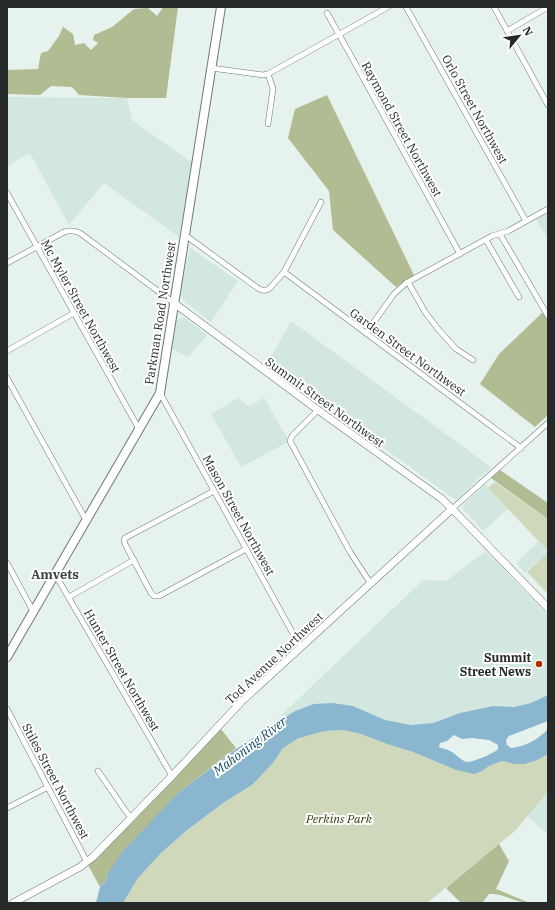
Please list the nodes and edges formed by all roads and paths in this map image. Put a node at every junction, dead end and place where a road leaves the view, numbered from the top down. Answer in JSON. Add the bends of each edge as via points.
{"nodes":[{"id":1,"x":221,"y":7,"type":"edge"},
{"id":2,"x":388,"y":7,"type":"edge"},
{"id":3,"x":406,"y":7,"type":"edge"},
{"id":4,"x":494,"y":7,"type":"edge"},
{"id":5,"x":548,"y":7,"type":"edge"},
{"id":6,"x":327,"y":13,"type":"dead end"},
{"id":7,"x":507,"y":30,"type":"junction"},
{"id":8,"x":339,"y":35,"type":"junction"},
{"id":9,"x":211,"y":68,"type":"junction"},
{"id":10,"x":268,"y":74,"type":"junction"},
{"id":11,"x":548,"y":105,"type":"edge"},
{"id":12,"x":268,"y":124,"type":"dead end"},
{"id":13,"x":7,"y":193,"type":"edge"},
{"id":14,"x":321,"y":202,"type":"dead end"},
{"id":15,"x":548,"y":209,"type":"edge"},
{"id":16,"x":526,"y":222,"type":"junction"},
{"id":17,"x":500,"y":234,"type":"junction"},
{"id":18,"x":185,"y":235,"type":"junction"},
{"id":19,"x":486,"y":240,"type":"junction"},
{"id":20,"x":37,"y":246,"type":"junction"},
{"id":21,"x":460,"y":254,"type":"junction"},
{"id":22,"x":7,"y":264,"type":"edge"},
{"id":23,"x":284,"y":272,"type":"junction"},
{"id":24,"x":408,"y":282,"type":"junction"},
{"id":25,"x":519,"y":297,"type":"dead end"},
{"id":26,"x":174,"y":303,"type":"junction"},
{"id":27,"x":74,"y":313,"type":"junction"},
{"id":28,"x":548,"y":316,"type":"edge"},
{"id":29,"x":366,"y":333,"type":"junction"},
{"id":30,"x":7,"y":351,"type":"edge"},
{"id":31,"x":473,"y":360,"type":"dead end"},
{"id":32,"x":7,"y":378,"type":"edge"},
{"id":33,"x":160,"y":393,"type":"junction"},
{"id":34,"x":318,"y":410,"type":"junction"},
{"id":35,"x":548,"y":423,"type":"edge"},
{"id":36,"x":139,"y":429,"type":"junction"},
{"id":37,"x":522,"y":448,"type":"junction"},
{"id":38,"x":214,"y":491,"type":"junction"},
{"id":39,"x":452,"y":510,"type":"junction"},
{"id":40,"x":86,"y":520,"type":"junction"},
{"id":41,"x":246,"y":549,"type":"junction"},
{"id":42,"x":134,"y":560,"type":"junction"},
{"id":43,"x":7,"y":563,"type":"edge"},
{"id":44,"x":55,"y":574,"type":"junction"},
{"id":45,"x":370,"y":584,"type":"junction"},
{"id":46,"x":69,"y":597,"type":"junction"},
{"id":47,"x":548,"y":608,"type":"edge"},
{"id":48,"x":33,"y":611,"type":"junction"},
{"id":49,"x":301,"y":646,"type":"junction"},
{"id":50,"x":7,"y":657,"type":"edge"},
{"id":51,"x":7,"y":709,"type":"edge"},
{"id":52,"x":98,"y":771,"type":"dead end"},
{"id":53,"x":172,"y":776,"type":"junction"},
{"id":54,"x":48,"y":787,"type":"junction"},
{"id":55,"x":7,"y":808,"type":"edge"},
{"id":56,"x":131,"y":818,"type":"junction"},
{"id":57,"x":87,"y":862,"type":"junction"},
{"id":58,"x":13,"y":903,"type":"edge"}],
"edges":[{"from":1,"to":9,"type":"main road","name":"Parkman Road Northwest"},
{"from":2,"to":8,"type":"street"},
{"from":3,"to":16,"type":"street","name":"Orlo Street Northwest"},
{"from":4,"to":7,"type":"street"},
{"from":5,"to":7,"type":"street"},
{"from":6,"to":8,"type":"street","name":"Raymond Street Northwest"},
{"from":7,"to":11,"type":"street"},
{"from":8,"to":10,"type":"street"},
{"from":8,"to":21,"type":"street","name":"Raymond Street Northwest"},
{"from":9,"to":10,"type":"street"},
{"from":9,"to":18,"type":"main road","name":"Parkman Road Northwest"},
{"from":10,"to":12,"type":"street","via":[[273,89]]},
{"from":13,"to":20,"type":"street","name":"Mc Myler Street Northwest"},
{"from":14,"to":23,"type":"street"},
{"from":15,"to":16,"type":"street"},
{"from":16,"to":17,"type":"street"},
{"from":17,"to":19,"type":"street"},
{"from":17,"to":28,"type":"street"},
{"from":18,"to":23,"type":"street","via":[[259,289],[270,288]]},
{"from":18,"to":26,"type":"main road","name":"Parkman Road Northwest"},
{"from":19,"to":21,"type":"street"},
{"from":19,"to":25,"type":"street"},
{"from":20,"to":22,"type":"street"},
{"from":20,"to":26,"type":"street","name":"Summit Street Northwest","via":[[64,232],[71,230],[80,233]]},
{"from":20,"to":27,"type":"street","name":"Mc Myler Street Northwest"},
{"from":21,"to":24,"type":"street"},
{"from":23,"to":29,"type":"street","name":"Garden Street Northwest"},
{"from":24,"to":29,"type":"street","via":[[394,294]]},
{"from":24,"to":31,"type":"street","via":[[438,329],[456,349]]},
{"from":26,"to":33,"type":"main road","name":"Parkman Road Northwest"},
{"from":26,"to":34,"type":"main road","name":"Summit Street Northwest"},
{"from":27,"to":30,"type":"street"},
{"from":27,"to":36,"type":"street","name":"Mc Myler Street Northwest"},
{"from":29,"to":37,"type":"street","name":"Garden Street Northwest"},
{"from":32,"to":40,"type":"street"},
{"from":33,"to":36,"type":"main road","name":"Parkman Road Northwest"},
{"from":33,"to":38,"type":"street","name":"Mason Street Northwest"},
{"from":34,"to":39,"type":"main road","name":"Summit Street Northwest","via":[[442,499]]},
{"from":34,"to":45,"type":"street","via":[[290,441]]},
{"from":35,"to":37,"type":"street","name":"Tod Avenue Northwest"},
{"from":36,"to":40,"type":"main road","name":"Parkman Road Northwest"},
{"from":37,"to":39,"type":"street","name":"Tod Avenue Northwest"},
{"from":38,"to":41,"type":"street","name":"Mason Street Northwest"},
{"from":38,"to":42,"type":"street","via":[[125,538],[124,544]]},
{"from":39,"to":45,"type":"main road","name":"Tod Avenue Northwest"},
{"from":39,"to":47,"type":"main road","name":"Summit Street Northwest"},
{"from":40,"to":44,"type":"main road","name":"Parkman Road Northwest"},
{"from":41,"to":42,"type":"street","via":[[156,597],[151,593]]},
{"from":41,"to":49,"type":"street","name":"Mason Street Northwest"},
{"from":42,"to":46,"type":"street"},
{"from":43,"to":48,"type":"street"},
{"from":44,"to":46,"type":"street","name":"Hunter Street Northwest"},
{"from":44,"to":48,"type":"main road","name":"Parkman Road Northwest"},
{"from":45,"to":49,"type":"main road","name":"Tod Avenue Northwest"},
{"from":46,"to":53,"type":"street","name":"Hunter Street Northwest"},
{"from":48,"to":50,"type":"main road","name":"Parkman Road Northwest"},
{"from":49,"to":53,"type":"main road","name":"Tod Avenue Northwest","via":[[242,701]]},
{"from":51,"to":54,"type":"street","name":"Stiles Street Northwest"},
{"from":52,"to":56,"type":"street"},
{"from":53,"to":56,"type":"main road","name":"Tod Avenue Northwest"},
{"from":54,"to":55,"type":"street"},
{"from":54,"to":57,"type":"street","name":"Stiles Street Northwest"},
{"from":56,"to":57,"type":"main road","name":"Tod Avenue Northwest"},
{"from":57,"to":58,"type":"main road","name":"Tod Avenue Northwest"}]}
